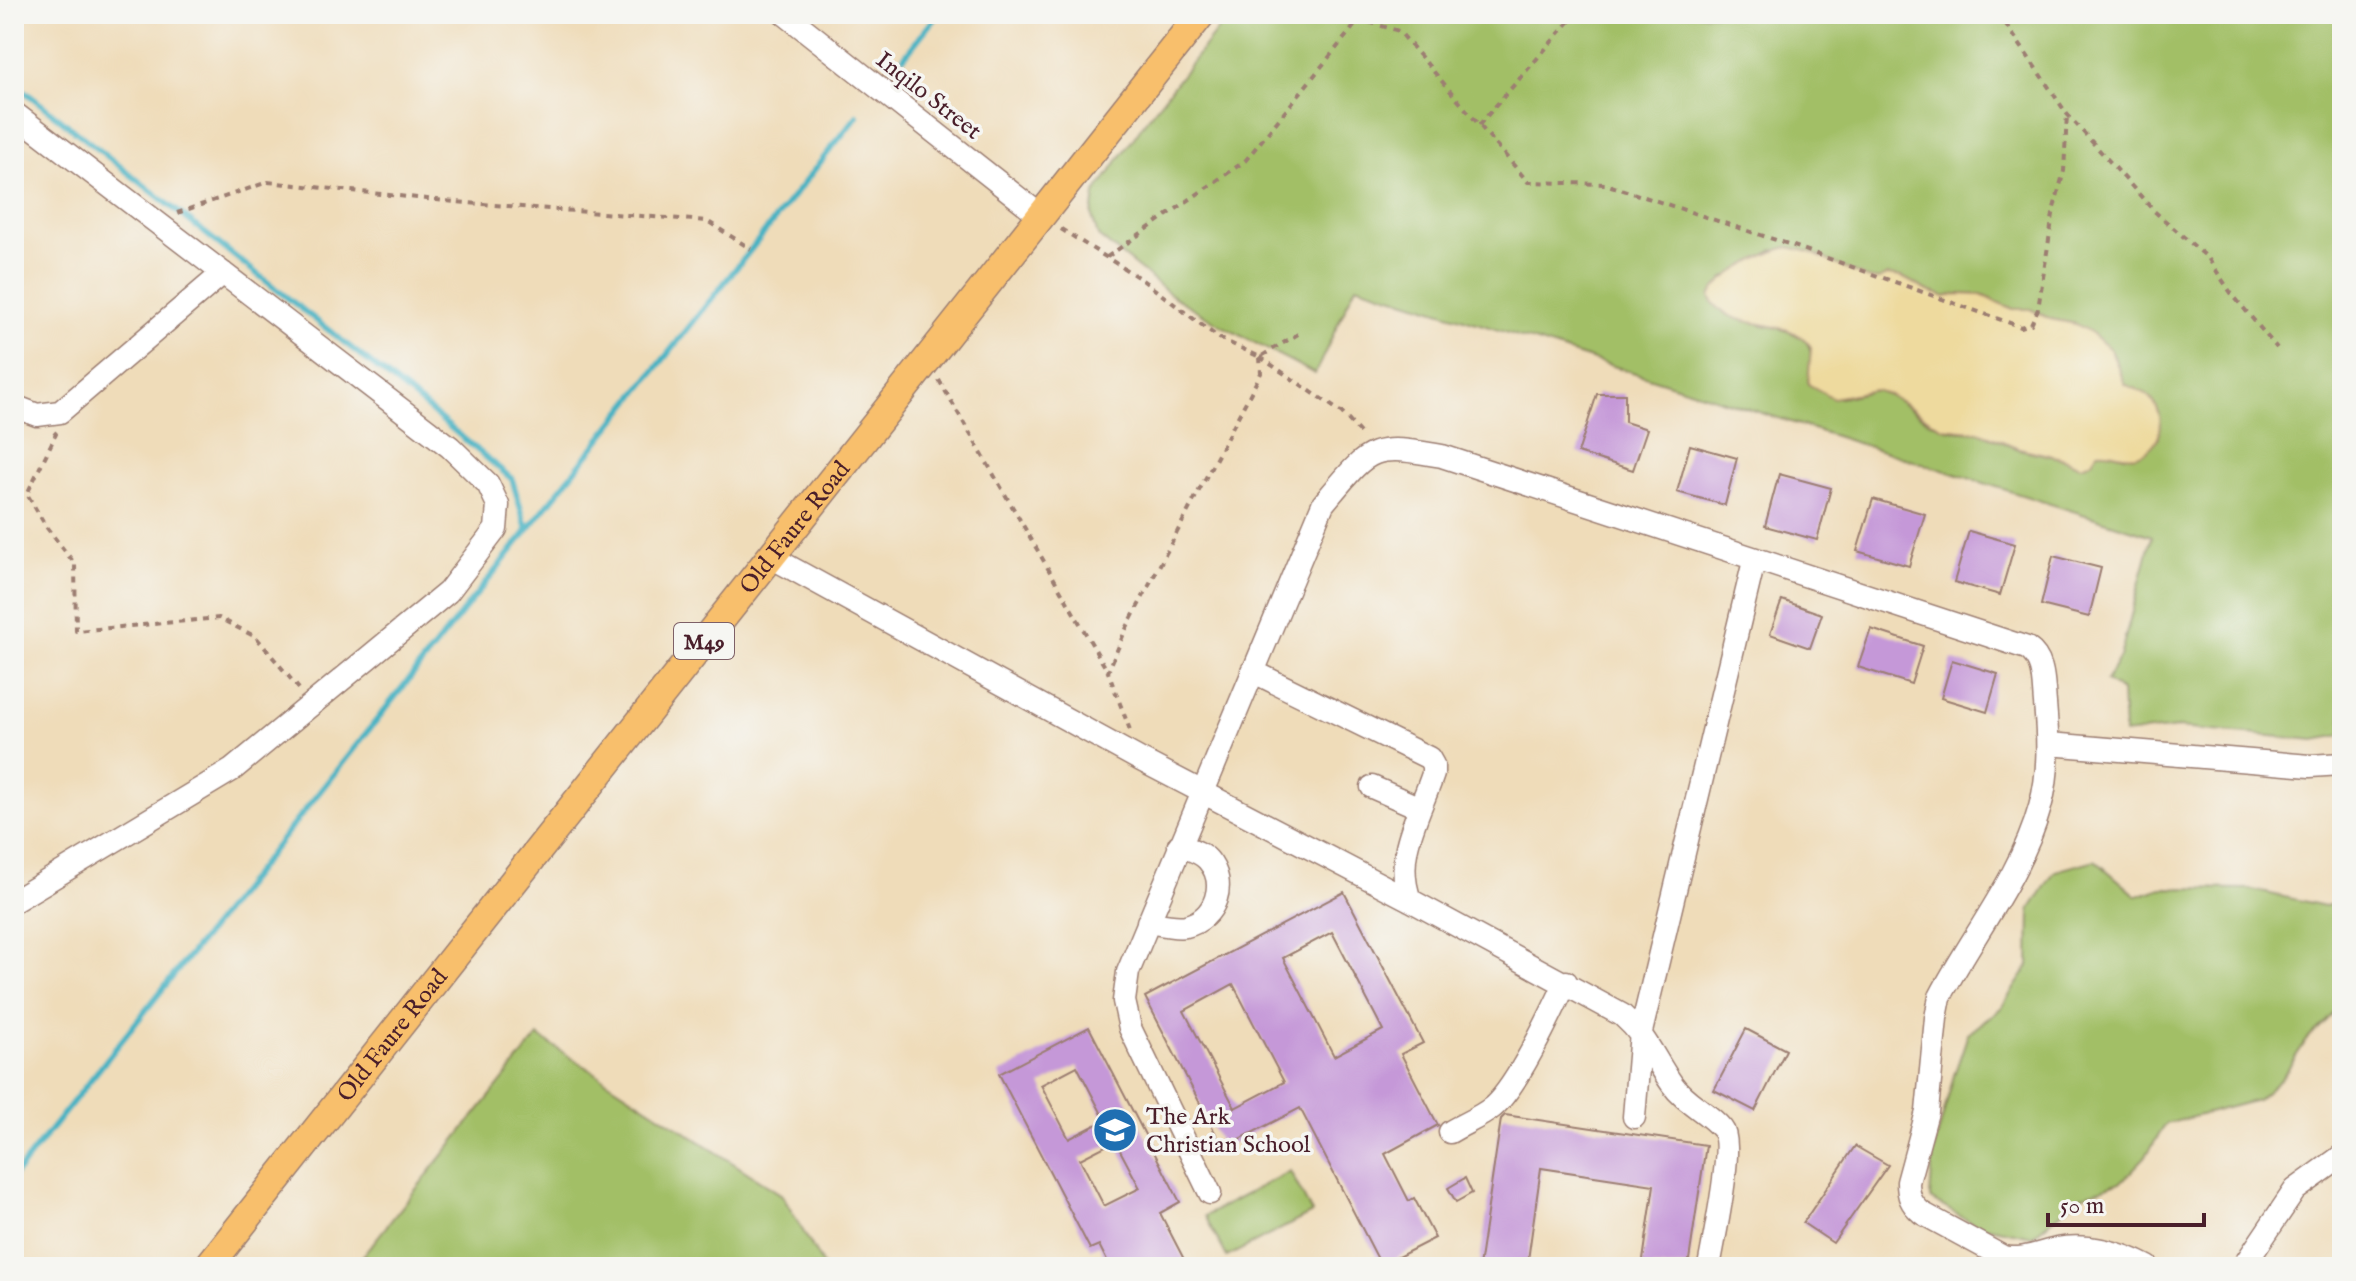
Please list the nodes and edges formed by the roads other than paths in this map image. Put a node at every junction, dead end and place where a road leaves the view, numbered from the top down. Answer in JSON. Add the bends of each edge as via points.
{"nodes":[{"id":1,"x":785,"y":14,"type":"edge"},
{"id":2,"x":1201,"y":14,"type":"edge"},
{"id":3,"x":14,"y":113,"type":"edge"},
{"id":4,"x":1041,"y":216,"type":"junction"},
{"id":5,"x":223,"y":273,"type":"junction"},
{"id":6,"x":14,"y":406,"type":"edge"},
{"id":7,"x":771,"y":557,"type":"junction"},
{"id":8,"x":1754,"y":561,"type":"junction"},
{"id":9,"x":1252,"y":671,"type":"junction"},
{"id":10,"x":2049,"y":744,"type":"junction"},
{"id":11,"x":2342,"y":764,"type":"edge"},
{"id":12,"x":1372,"y":787,"type":"dead end"},
{"id":13,"x":1201,"y":792,"type":"junction"},
{"id":14,"x":1420,"y":808,"type":"junction"},
{"id":15,"x":1179,"y":845,"type":"junction"},
{"id":16,"x":1404,"y":860,"type":"junction"},
{"id":17,"x":1374,"y":881,"type":"junction"},
{"id":18,"x":1410,"y":900,"type":"junction"},
{"id":19,"x":14,"y":901,"type":"edge"},
{"id":20,"x":1148,"y":922,"type":"junction"},
{"id":21,"x":1566,"y":982,"type":"junction"},
{"id":22,"x":1641,"y":1032,"type":"junction"},
{"id":23,"x":1634,"y":1117,"type":"dead end"},
{"id":24,"x":1450,"y":1132,"type":"dead end"},
{"id":25,"x":2342,"y":1156,"type":"edge"},
{"id":26,"x":1210,"y":1193,"type":"dead end"},
{"id":27,"x":208,"y":1267,"type":"edge"},
{"id":28,"x":1709,"y":1267,"type":"edge"},
{"id":29,"x":2148,"y":1267,"type":"edge"},
{"id":30,"x":2243,"y":1267,"type":"edge"}],
"edges":[{"from":1,"to":4,"type":"street","name":"Inqilo Street"},
{"from":2,"to":4,"type":"main road","name":"Old Faure Road","number":"M49"},
{"from":3,"to":5,"type":"street"},
{"from":4,"to":7,"type":"main road","name":"Old Faure Road","number":"M49"},
{"from":5,"to":6,"type":"street","via":[[60,412],[37,415]]},
{"from":5,"to":19,"type":"street","via":[[450,447],[488,484],[498,505],[496,529],[448,592],[232,770]]},
{"from":7,"to":13,"type":"street"},
{"from":7,"to":27,"type":"main road","name":"Old Faure Road","number":"M49"},
{"from":8,"to":9,"type":"street","via":[[1442,456],[1399,448],[1376,451],[1355,466],[1323,504]]},
{"from":8,"to":10,"type":"street","via":[[2027,648],[2041,667]]},
{"from":8,"to":22,"type":"street"},
{"from":9,"to":13,"type":"street"},
{"from":9,"to":14,"type":"street","via":[[1429,758],[1433,774]]},
{"from":10,"to":11,"type":"street","via":[[2310,766]]},
{"from":10,"to":29,"type":"street","via":[[2041,805],[2025,851],[1940,997],[1927,1112],[1908,1193],[1922,1213],[2003,1257],[2016,1260],[2078,1247]]},
{"from":12,"to":14,"type":"street"},
{"from":13,"to":15,"type":"street"},
{"from":13,"to":17,"type":"street"},
{"from":14,"to":16,"type":"street"},
{"from":15,"to":20,"type":"street"},
{"from":15,"to":20,"type":"street","via":[[1203,855],[1214,868],[1216,900],[1190,925]]},
{"from":16,"to":17,"type":"street"},
{"from":16,"to":18,"type":"street"},
{"from":17,"to":18,"type":"street"},
{"from":18,"to":21,"type":"street"},
{"from":20,"to":26,"type":"street","via":[[1124,986],[1125,1015]]},
{"from":21,"to":22,"type":"street"},
{"from":21,"to":24,"type":"street","via":[[1493,1107]]},
{"from":22,"to":23,"type":"street"},
{"from":22,"to":28,"type":"street","via":[[1672,1085],[1724,1130],[1725,1171]]},
{"from":25,"to":30,"type":"street","via":[[2295,1190]]}]}
